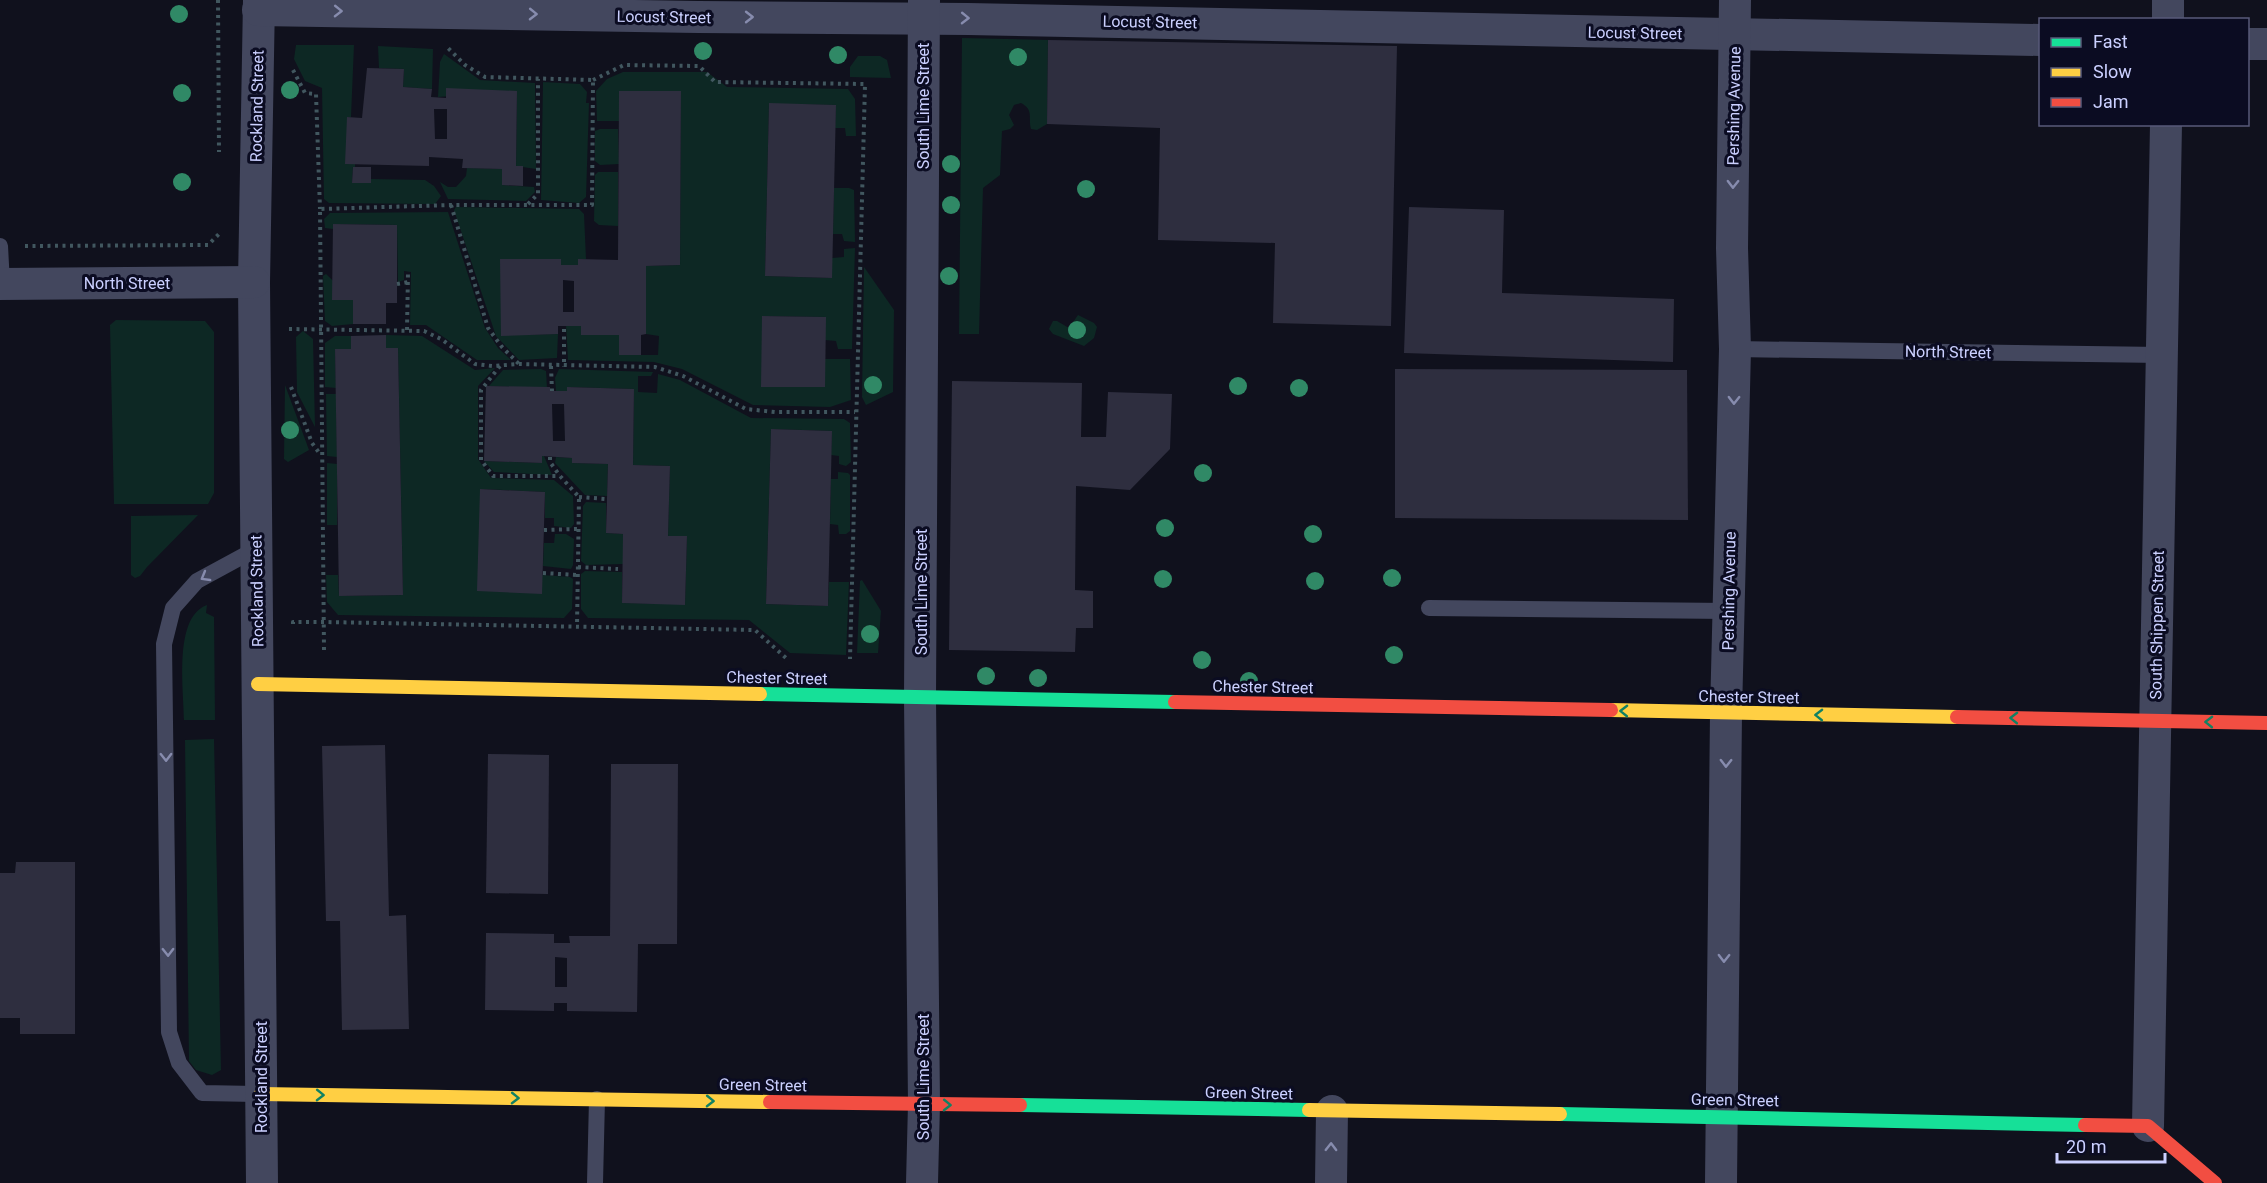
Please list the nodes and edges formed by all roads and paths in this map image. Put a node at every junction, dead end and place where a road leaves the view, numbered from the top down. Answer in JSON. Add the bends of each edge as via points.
{"nodes":[{"id":1,"x":218,"y":0,"type":"edge"},
{"id":2,"x":1735,"y":0,"type":"edge"},
{"id":3,"x":2168,"y":0,"type":"edge"},
{"id":4,"x":259,"y":5,"type":"edge"},
{"id":5,"x":924,"y":9,"type":"edge"},
{"id":6,"x":2168,"y":18,"type":"edge"},
{"id":7,"x":1734,"y":35,"type":"junction"},
{"id":8,"x":2039,"y":40,"type":"edge"},
{"id":9,"x":443,"y":42,"type":"dead end"},
{"id":10,"x":2249,"y":44,"type":"edge"},
{"id":11,"x":2267,"y":44,"type":"edge"},
{"id":12,"x":290,"y":64,"type":"dead end"},
{"id":13,"x":538,"y":78,"type":"junction"},
{"id":14,"x":593,"y":80,"type":"junction"},
{"id":15,"x":2166,"y":126,"type":"edge"},
{"id":16,"x":219,"y":153,"type":"dead end"},
{"id":17,"x":451,"y":205,"type":"junction"},
{"id":18,"x":528,"y":205,"type":"junction"},
{"id":19,"x":320,"y":209,"type":"junction"},
{"id":20,"x":219,"y":224,"type":"dead end"},
{"id":21,"x":0,"y":246,"type":"edge"},
{"id":22,"x":408,"y":273,"type":"dead end"},
{"id":23,"x":254,"y":282,"type":"junction"},
{"id":24,"x":408,"y":282,"type":"junction"},
{"id":25,"x":1,"y":284,"type":"edge"},
{"id":26,"x":397,"y":284,"type":"dead end"},
{"id":27,"x":255,"y":329,"type":"junction"},
{"id":28,"x":290,"y":329,"type":"junction"},
{"id":29,"x":564,"y":329,"type":"dead end"},
{"id":30,"x":320,"y":330,"type":"junction"},
{"id":31,"x":407,"y":330,"type":"junction"},
{"id":32,"x":290,"y":341,"type":"dead end"},
{"id":33,"x":1735,"y":349,"type":"junction"},
{"id":34,"x":2162,"y":355,"type":"junction"},
{"id":35,"x":519,"y":364,"type":"junction"},
{"id":36,"x":500,"y":366,"type":"junction"},
{"id":37,"x":551,"y":366,"type":"junction"},
{"id":38,"x":564,"y":367,"type":"junction"},
{"id":39,"x":291,"y":375,"type":"dead end"},
{"id":40,"x":552,"y":391,"type":"dead end"},
{"id":41,"x":855,"y":412,"type":"junction"},
{"id":42,"x":321,"y":455,"type":"junction"},
{"id":43,"x":550,"y":457,"type":"dead end"},
{"id":44,"x":560,"y":476,"type":"junction"},
{"id":45,"x":579,"y":497,"type":"junction"},
{"id":46,"x":606,"y":499,"type":"dead end"},
{"id":47,"x":577,"y":529,"type":"junction"},
{"id":48,"x":544,"y":530,"type":"dead end"},
{"id":49,"x":256,"y":549,"type":"junction"},
{"id":50,"x":578,"y":567,"type":"junction"},
{"id":51,"x":618,"y":568,"type":"dead end"},
{"id":52,"x":543,"y":573,"type":"dead end"},
{"id":53,"x":577,"y":575,"type":"junction"},
{"id":54,"x":1429,"y":608,"type":"dead end"},
{"id":55,"x":1729,"y":611,"type":"junction"},
{"id":56,"x":324,"y":622,"type":"junction"},
{"id":57,"x":577,"y":626,"type":"junction"},
{"id":58,"x":294,"y":632,"type":"dead end"},
{"id":59,"x":314,"y":652,"type":"dead end"},
{"id":60,"x":840,"y":659,"type":"dead end"},
{"id":61,"x":788,"y":660,"type":"dead end"},
{"id":62,"x":258,"y":684,"type":"junction"},
{"id":63,"x":920,"y":698,"type":"junction"},
{"id":64,"x":1726,"y":713,"type":"junction"},
{"id":65,"x":2155,"y":721,"type":"junction"},
{"id":66,"x":2267,"y":723,"type":"edge"},
{"id":67,"x":261,"y":1094,"type":"junction"},
{"id":68,"x":597,"y":1099,"type":"junction"},
{"id":69,"x":924,"y":1104,"type":"junction"},
{"id":70,"x":1332,"y":1111,"type":"junction"},
{"id":71,"x":1722,"y":1116,"type":"junction"},
{"id":72,"x":2148,"y":1126,"type":"junction"},
{"id":73,"x":262,"y":1183,"type":"edge"},
{"id":74,"x":595,"y":1183,"type":"edge"},
{"id":75,"x":922,"y":1183,"type":"edge"},
{"id":76,"x":1331,"y":1183,"type":"edge"},
{"id":77,"x":1721,"y":1183,"type":"edge"},
{"id":78,"x":2215,"y":1183,"type":"edge"}],
"edges":[{"from":1,"to":16,"type":"path"},
{"from":2,"to":7,"type":"street","name":"Pershing Avenue"},
{"from":3,"to":6,"type":"street"},
{"from":4,"to":5,"type":"street","name":"Locust Street","one_way":true,"via":[[698,17]]},
{"from":4,"to":23,"type":"street","name":"Rockland Street"},
{"from":5,"to":7,"type":"street","name":"Locust Street","one_way":true},
{"from":5,"to":63,"type":"street","name":"South Lime Street"},
{"from":7,"to":8,"type":"street","name":"Locust Street"},
{"from":7,"to":33,"type":"street","name":"Pershing Avenue","one_way":true},
{"from":9,"to":13,"type":"path","via":[[465,65],[485,76]]},
{"from":10,"to":11,"type":"street"},
{"from":12,"to":19,"type":"path","via":[[305,93],[316,94]]},
{"from":13,"to":14,"type":"path"},
{"from":13,"to":18,"type":"path","via":[[538,194]]},
{"from":14,"to":18,"type":"path","via":[[592,205]]},
{"from":14,"to":41,"type":"path","via":[[624,65],[699,66],[715,82],[865,84]]},
{"from":15,"to":34,"type":"street","name":"South Shippen Street"},
{"from":17,"to":18,"type":"path"},
{"from":17,"to":19,"type":"path"},
{"from":17,"to":35,"type":"path","via":[[488,328]]},
{"from":19,"to":30,"type":"path"},
{"from":20,"to":21,"type":"path","via":[[219,236],[208,245]]},
{"from":21,"to":25,"type":"lane"},
{"from":22,"to":24,"type":"path"},
{"from":23,"to":25,"type":"street","name":"North Street"},
{"from":23,"to":27,"type":"street","name":"Rockland Street"},
{"from":24,"to":26,"type":"path"},
{"from":24,"to":31,"type":"path"},
{"from":27,"to":28,"type":"path"},
{"from":27,"to":49,"type":"street","name":"Rockland Street"},
{"from":28,"to":30,"type":"path"},
{"from":28,"to":32,"type":"path"},
{"from":29,"to":38,"type":"path"},
{"from":30,"to":31,"type":"path"},
{"from":30,"to":42,"type":"path"},
{"from":31,"to":36,"type":"path","via":[[424,331],[441,339],[475,364]]},
{"from":33,"to":34,"type":"lane","name":"North Street"},
{"from":33,"to":55,"type":"street","name":"Pershing Avenue","one_way":true},
{"from":34,"to":65,"type":"street","name":"South Shippen Street"},
{"from":35,"to":36,"type":"path"},
{"from":35,"to":37,"type":"path"},
{"from":36,"to":44,"type":"path","via":[[481,390],[482,460],[493,476]]},
{"from":37,"to":38,"type":"path"},
{"from":37,"to":40,"type":"path"},
{"from":38,"to":41,"type":"path","via":[[656,367],[683,376],[746,409]]},
{"from":39,"to":42,"type":"path","via":[[291,387],[312,443]]},
{"from":41,"to":60,"type":"path","via":[[851,659]]},
{"from":42,"to":56,"type":"path"},
{"from":43,"to":44,"type":"path"},
{"from":44,"to":45,"type":"path"},
{"from":45,"to":46,"type":"path"},
{"from":45,"to":47,"type":"path"},
{"from":47,"to":48,"type":"path"},
{"from":47,"to":50,"type":"path"},
{"from":49,"to":62,"type":"street","name":"Rockland Street"},
{"from":49,"to":67,"type":"lane","one_way":true,"via":[[197,581],[173,608],[164,656],[169,1032],[179,1063],[202,1093]]},
{"from":50,"to":51,"type":"path"},
{"from":50,"to":53,"type":"path"},
{"from":52,"to":53,"type":"path"},
{"from":53,"to":57,"type":"path"},
{"from":54,"to":55,"type":"lane"},
{"from":55,"to":64,"type":"street","name":"Pershing Avenue"},
{"from":56,"to":57,"type":"path"},
{"from":56,"to":58,"type":"path","via":[[293,622]]},
{"from":56,"to":59,"type":"path","via":[[324,653]]},
{"from":57,"to":61,"type":"path","via":[[754,630]]},
{"from":62,"to":63,"type":"street","name":"Chester Street"},
{"from":62,"to":67,"type":"street","name":"Rockland Street"},
{"from":64,"to":63,"type":"street","name":"Chester Street","one_way":true},
{"from":63,"to":69,"type":"street","name":"South Lime Street"},
{"from":65,"to":64,"type":"street","name":"Chester Street","one_way":true},
{"from":64,"to":71,"type":"street","name":"Pershing Avenue","one_way":true},
{"from":66,"to":65,"type":"street","name":"Chester Street","one_way":true},
{"from":65,"to":72,"type":"street","name":"South Shippen Street"},
{"from":67,"to":68,"type":"street","name":"Green Street","one_way":true},
{"from":67,"to":73,"type":"street","name":"Rockland Street"},
{"from":68,"to":69,"type":"street","name":"Green Street","one_way":true},
{"from":68,"to":74,"type":"lane"},
{"from":69,"to":70,"type":"street","name":"Green Street","one_way":true},
{"from":69,"to":75,"type":"street","name":"South Lime Street"},
{"from":70,"to":71,"type":"street","name":"Green Street"},
{"from":76,"to":70,"type":"street","one_way":true},
{"from":71,"to":72,"type":"street","name":"Green Street"},
{"from":71,"to":77,"type":"street","name":"Pershing Avenue"},
{"from":72,"to":78,"type":"street"}]}
